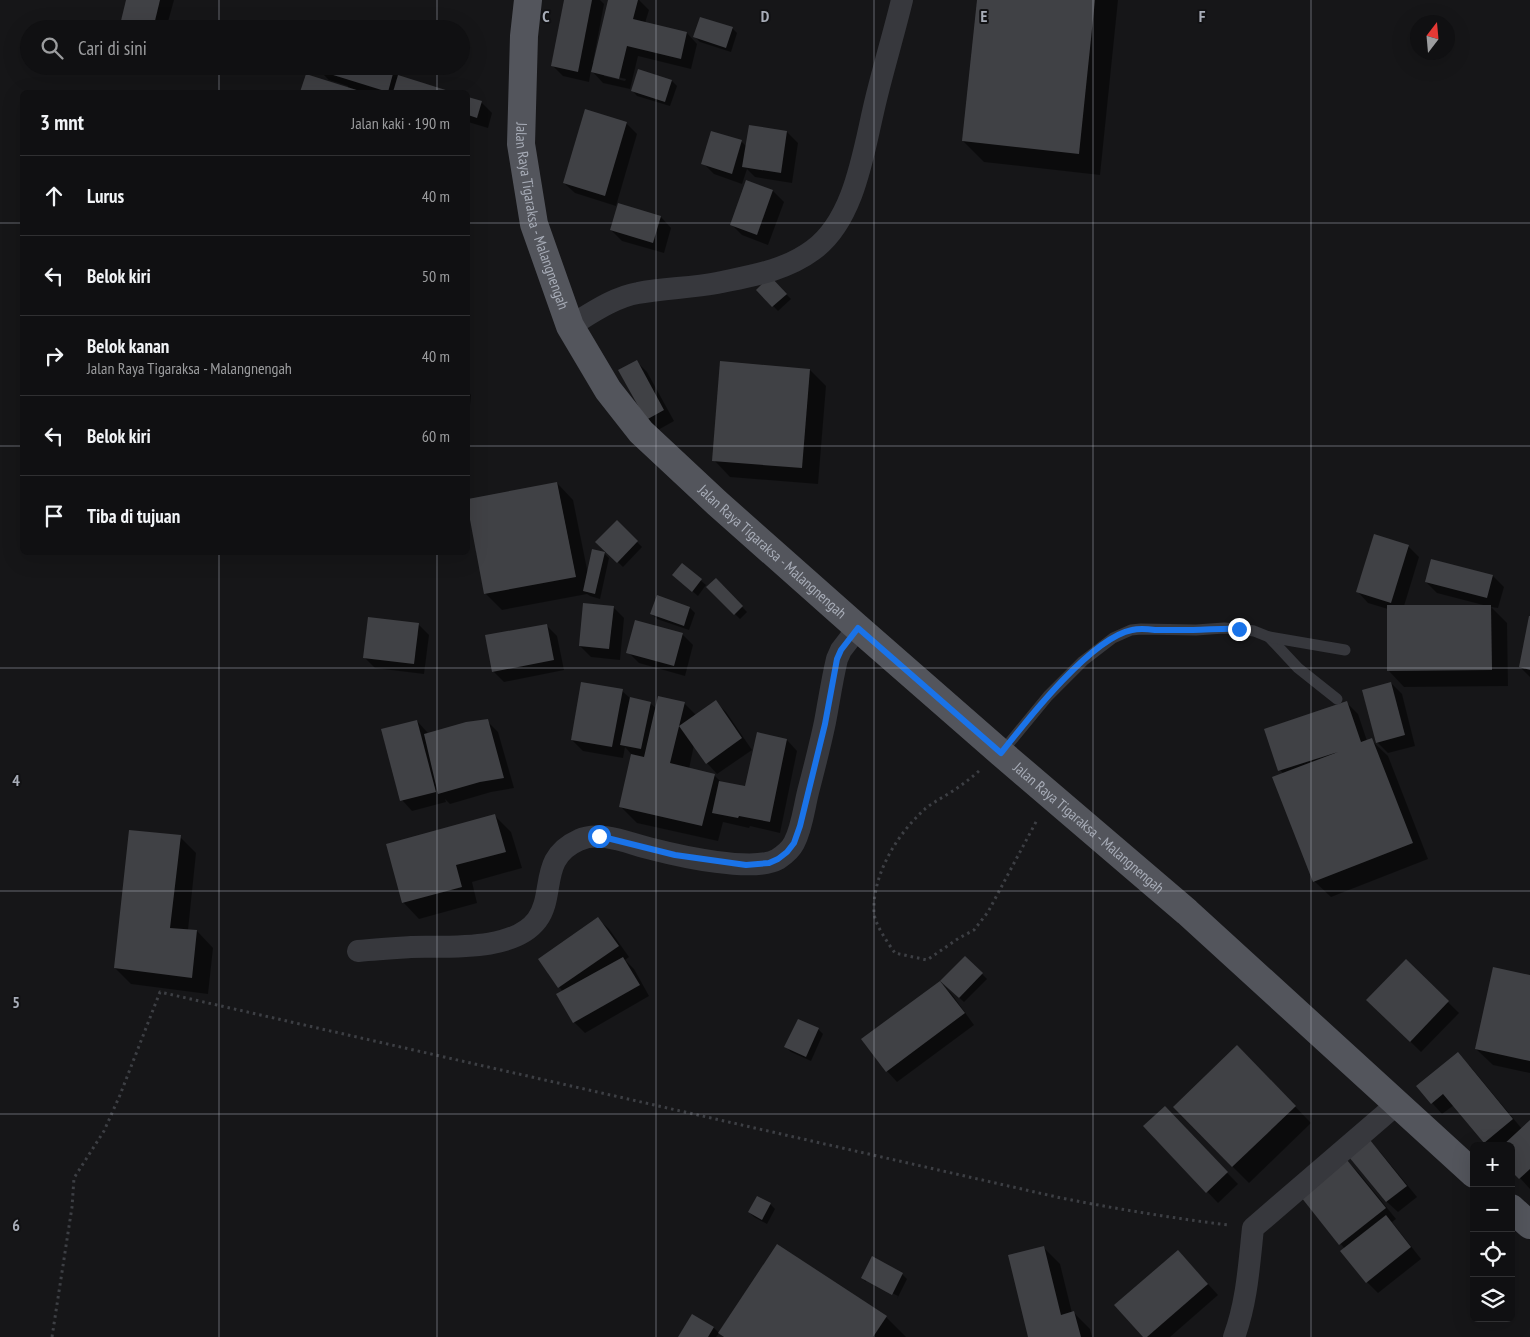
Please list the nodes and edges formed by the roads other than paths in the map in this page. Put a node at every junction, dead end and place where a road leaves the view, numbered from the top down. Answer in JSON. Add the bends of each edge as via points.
{"nodes":[{"id":1,"x":528,"y":0,"type":"edge"},
{"id":2,"x":902,"y":0,"type":"edge"},
{"id":3,"x":570,"y":326,"type":"junction"},
{"id":4,"x":858,"y":628,"type":"junction"},
{"id":5,"x":1269,"y":636,"type":"junction"},
{"id":6,"x":1345,"y":650,"type":"dead end"},
{"id":7,"x":1337,"y":699,"type":"dead end"},
{"id":8,"x":1001,"y":753,"type":"junction"},
{"id":9,"x":358,"y":950,"type":"dead end"},
{"id":10,"x":1396,"y":1104,"type":"junction"},
{"id":11,"x":1470,"y":1170,"type":"edge"},
{"id":12,"x":1234,"y":1337,"type":"edge"}],
"edges":[{"from":1,"to":3,"type":"main road","name":"Jalan Raya Tigaraksa - Malangnengah","via":[[524,36],[522,154],[534,224]]},
{"from":2,"to":3,"type":"street","via":[[858,175],[833,231],[794,262],[769,272],[636,293],[609,303]]},
{"from":3,"to":4,"type":"main road","name":"Jalan Raya Tigaraksa - Malangnengah","via":[[608,390],[641,432]]},
{"from":4,"to":8,"type":"main road","name":"Jalan Raya Tigaraksa - Malangnengah"},
{"from":4,"to":9,"type":"street","via":[[837,659],[825,724],[794,843],[778,859],[746,865],[675,855],[610,838],[587,836],[567,846],[559,855],[551,870],[537,920],[506,940],[482,945]]},
{"from":5,"to":6,"type":"lane"},
{"from":5,"to":7,"type":"lane","via":[[1298,668]]},
{"from":5,"to":8,"type":"lane","via":[[1224,628],[1141,629],[1121,634],[1103,645],[1064,679]]},
{"from":8,"to":10,"type":"main road","name":"Jalan Raya Tigaraksa - Malangnengah","via":[[1187,912]]},
{"from":10,"to":11,"type":"main road","name":"Jalan Raya Tigaraksa - Malangnengah"},
{"from":10,"to":12,"type":"street","via":[[1254,1228],[1246,1290]]}]}
